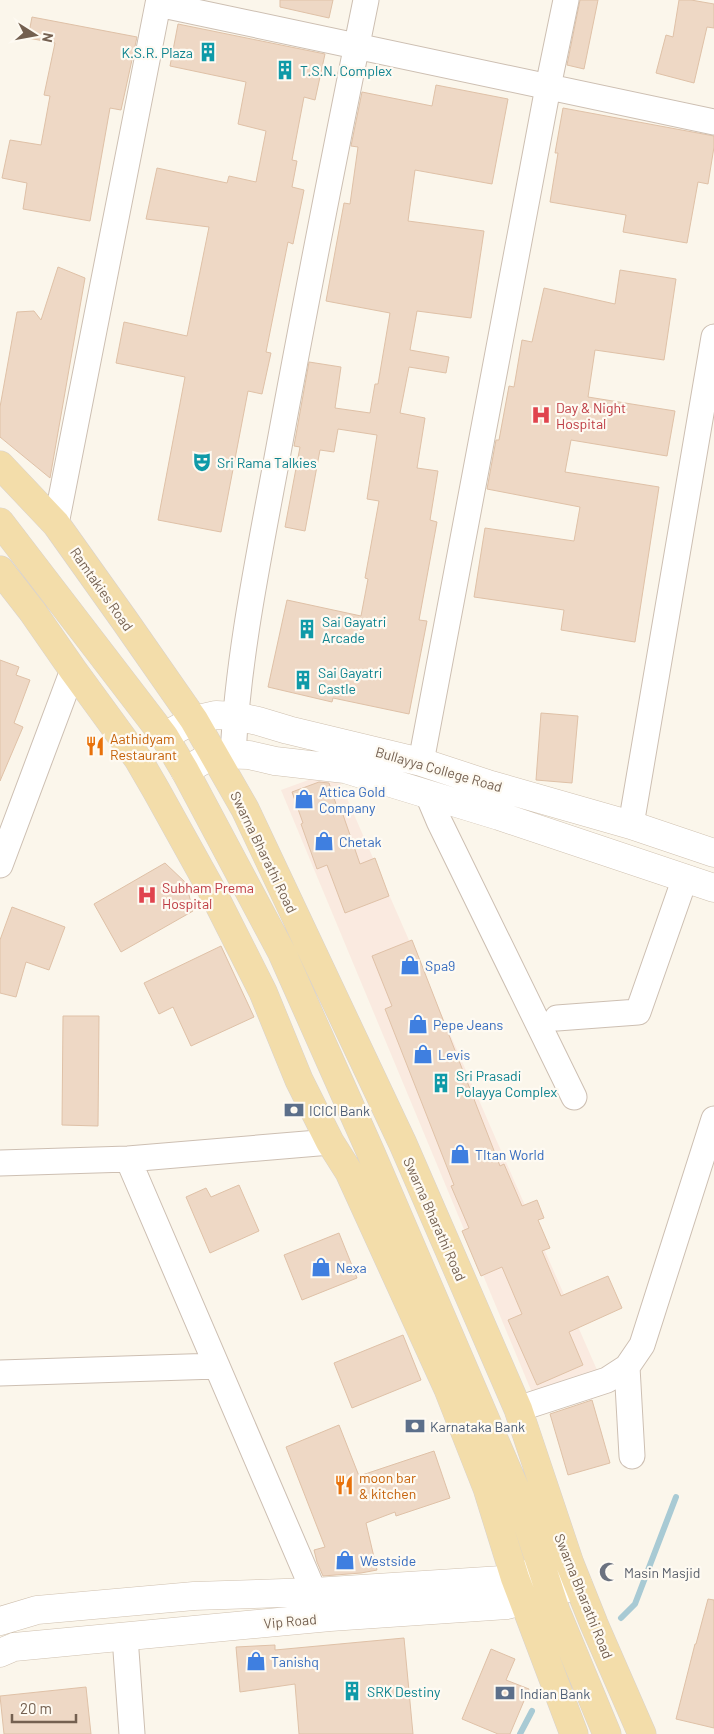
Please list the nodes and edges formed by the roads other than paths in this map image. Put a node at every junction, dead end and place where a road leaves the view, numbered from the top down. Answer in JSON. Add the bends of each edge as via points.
{"nodes":[{"id":1,"x":366,"y":0,"type":"edge"},
{"id":2,"x":566,"y":0,"type":"edge"},
{"id":3,"x":152,"y":1,"type":"edge"},
{"id":4,"x":357,"y":45,"type":"junction"},
{"id":5,"x":548,"y":87,"type":"junction"},
{"id":6,"x":714,"y":122,"type":"edge"},
{"id":7,"x":714,"y":338,"type":"edge"},
{"id":8,"x":0,"y":465,"type":"edge"},
{"id":9,"x":0,"y":522,"type":"edge"},
{"id":10,"x":56,"y":524,"type":"junction"},
{"id":11,"x":0,"y":570,"type":"edge"},
{"id":12,"x":73,"y":670,"type":"junction"},
{"id":13,"x":235,"y":716,"type":"junction"},
{"id":14,"x":194,"y":720,"type":"junction"},
{"id":15,"x":164,"y":736,"type":"junction"},
{"id":16,"x":224,"y":755,"type":"junction"},
{"id":17,"x":422,"y":762,"type":"junction"},
{"id":18,"x":185,"y":771,"type":"junction"},
{"id":19,"x":428,"y":795,"type":"junction"},
{"id":20,"x":631,"y":825,"type":"junction"},
{"id":21,"x":714,"y":853,"type":"edge"},
{"id":22,"x":0,"y":865,"type":"edge"},
{"id":23,"x":685,"y":878,"type":"junction"},
{"id":24,"x":714,"y":888,"type":"edge"},
{"id":25,"x":557,"y":1018,"type":"dead end"},
{"id":26,"x":574,"y":1097,"type":"dead end"},
{"id":27,"x":714,"y":1119,"type":"edge"},
{"id":28,"x":330,"y":1142,"type":"junction"},
{"id":29,"x":128,"y":1159,"type":"junction"},
{"id":30,"x":0,"y":1163,"type":"edge"},
{"id":31,"x":217,"y":1366,"type":"junction"},
{"id":32,"x":627,"y":1367,"type":"junction"},
{"id":33,"x":0,"y":1373,"type":"edge"},
{"id":34,"x":518,"y":1409,"type":"junction"},
{"id":35,"x":632,"y":1456,"type":"dead end"},
{"id":36,"x":574,"y":1574,"type":"junction"},
{"id":37,"x":546,"y":1581,"type":"junction"},
{"id":38,"x":520,"y":1589,"type":"junction"},
{"id":39,"x":314,"y":1592,"type":"junction"},
{"id":40,"x":0,"y":1621,"type":"edge"},
{"id":41,"x":125,"y":1636,"type":"junction"},
{"id":42,"x":0,"y":1653,"type":"edge"},
{"id":43,"x":132,"y":1734,"type":"edge"},
{"id":44,"x":574,"y":1734,"type":"edge"},
{"id":45,"x":607,"y":1734,"type":"edge"},
{"id":46,"x":642,"y":1734,"type":"edge"}],
"edges":[{"from":1,"to":4,"type":"street"},
{"from":2,"to":5,"type":"street"},
{"from":3,"to":4,"type":"street"},
{"from":3,"to":10,"type":"street"},
{"from":4,"to":5,"type":"street"},
{"from":4,"to":13,"type":"street","via":[[245,636]]},
{"from":5,"to":6,"type":"street"},
{"from":5,"to":17,"type":"street"},
{"from":7,"to":20,"type":"street"},
{"from":8,"to":10,"type":"main road","name":"Ramtakies Road"},
{"from":9,"to":15,"type":"main road"},
{"from":10,"to":14,"type":"main road","name":"Ramtakies Road"},
{"from":11,"to":12,"type":"main road"},
{"from":12,"to":22,"type":"street"},
{"from":12,"to":28,"type":"main road","via":[[138,759],[211,889],[263,992],[298,1080]]},
{"from":13,"to":14,"type":"main road","name":"Bullayya College Road","via":[[216,715]]},
{"from":13,"to":16,"type":"street"},
{"from":13,"to":17,"type":"main road","name":"Bullayya College Road"},
{"from":14,"to":15,"type":"main road","name":"Bullayya College Road"},
{"from":14,"to":16,"type":"main road","name":"Swarna Bharathi Road"},
{"from":15,"to":18,"type":"main road"},
{"from":16,"to":18,"type":"main road"},
{"from":16,"to":19,"type":"main road","name":"Bullayya College Road","via":[[249,755],[345,770]]},
{"from":16,"to":34,"type":"main road","name":"Swarna Bharathi Road","via":[[245,809],[403,1144]]},
{"from":17,"to":20,"type":"main road","name":"Bullayya College Road"},
{"from":18,"to":37,"type":"main road","via":[[282,953],[347,1098],[518,1495]]},
{"from":19,"to":23,"type":"main road","name":"Bullayya College Road"},
{"from":19,"to":26,"type":"street"},
{"from":20,"to":21,"type":"main road","name":"Bullayya College Road"},
{"from":23,"to":24,"type":"main road","name":"Bullayya College Road"},
{"from":23,"to":25,"type":"street","via":[[638,1012]]},
{"from":27,"to":32,"type":"street","via":[[642,1345]]},
{"from":28,"to":29,"type":"street"},
{"from":28,"to":38,"type":"main road","via":[[349,1172],[448,1389],[487,1488]]},
{"from":29,"to":30,"type":"street"},
{"from":29,"to":31,"type":"street"},
{"from":31,"to":33,"type":"street"},
{"from":31,"to":39,"type":"street"},
{"from":32,"to":34,"type":"street","via":[[607,1380]]},
{"from":32,"to":35,"type":"street"},
{"from":34,"to":36,"type":"main road","name":"Swarna Bharathi Road"},
{"from":36,"to":37,"type":"main road","name":"Vip Road"},
{"from":36,"to":46,"type":"main road","name":"Swarna Bharathi Road"},
{"from":37,"to":38,"type":"main road","name":"Vip Road"},
{"from":37,"to":45,"type":"main road"},
{"from":38,"to":39,"type":"main road","name":"Vip Road"},
{"from":38,"to":41,"type":"main road","name":"Vip Road","via":[[507,1605]]},
{"from":38,"to":44,"type":"main road"},
{"from":39,"to":40,"type":"main road","name":"Vip Road","via":[[194,1596],[38,1610]]},
{"from":41,"to":42,"type":"main road","name":"Vip Road","via":[[14,1647]]},
{"from":41,"to":43,"type":"street"}]}
